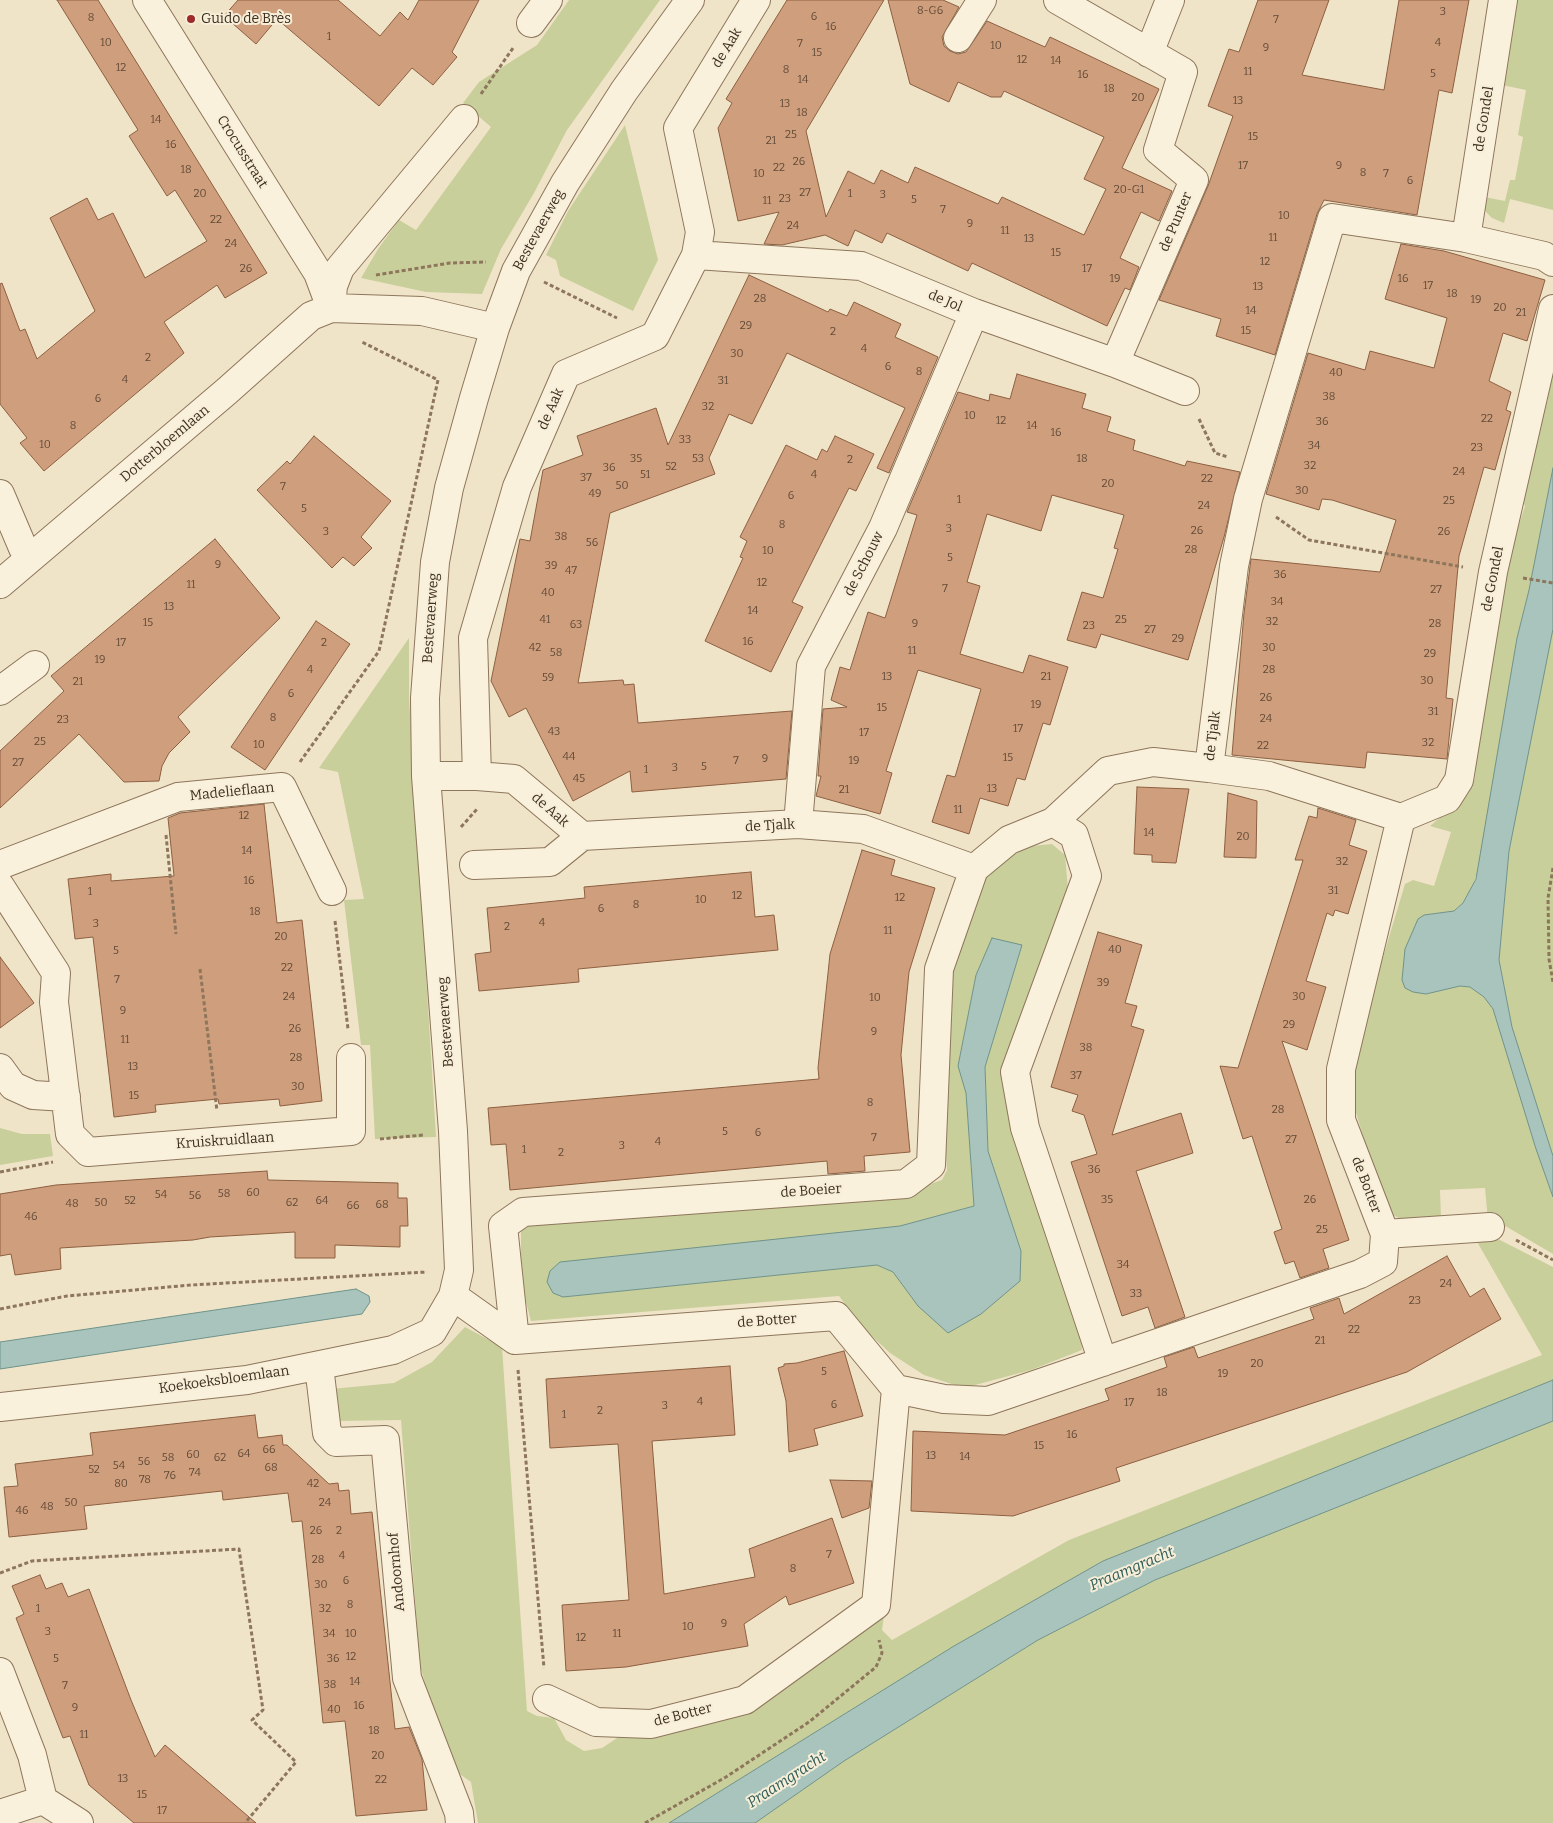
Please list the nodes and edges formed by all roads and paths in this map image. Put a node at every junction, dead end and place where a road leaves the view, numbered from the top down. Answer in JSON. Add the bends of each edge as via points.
{"nodes":[{"id":1,"x":147,"y":0,"type":"edge"},
{"id":2,"x":548,"y":0,"type":"edge"},
{"id":3,"x":690,"y":0,"type":"edge"},
{"id":4,"x":756,"y":0,"type":"edge"},
{"id":5,"x":982,"y":0,"type":"edge"},
{"id":6,"x":1058,"y":0,"type":"edge"},
{"id":7,"x":1170,"y":0,"type":"edge"},
{"id":8,"x":1503,"y":0,"type":"edge"},
{"id":9,"x":531,"y":23,"type":"joint"},
{"id":10,"x":958,"y":38,"type":"dead end"},
{"id":11,"x":1149,"y":53,"type":"junction"},
{"id":12,"x":464,"y":119,"type":"joint"},
{"id":13,"x":1466,"y":238,"type":"junction"},
{"id":14,"x":696,"y":254,"type":"junction"},
{"id":15,"x":1553,"y":262,"type":"edge"},
{"id":16,"x":331,"y":308,"type":"junction"},
{"id":17,"x":1553,"y":309,"type":"edge"},
{"id":18,"x":974,"y":313,"type":"junction"},
{"id":19,"x":495,"y":328,"type":"junction"},
{"id":20,"x":353,"y":338,"type":"dead end"},
{"id":21,"x":1115,"y":363,"type":"junction"},
{"id":22,"x":1185,"y":391,"type":"joint"},
{"id":23,"x":1258,"y":466,"type":"junction"},
{"id":24,"x":0,"y":494,"type":"edge"},
{"id":25,"x":1248,"y":499,"type":"junction"},
{"id":26,"x":31,"y":557,"type":"junction"},
{"id":27,"x":1493,"y":572,"type":"junction"},
{"id":28,"x":0,"y":584,"type":"edge"},
{"id":29,"x":1553,"y":584,"type":"edge"},
{"id":30,"x":36,"y":665,"type":"dead end"},
{"id":31,"x":0,"y":691,"type":"edge"},
{"id":32,"x":1209,"y":768,"type":"junction"},
{"id":33,"x":426,"y":776,"type":"junction"},
{"id":34,"x":477,"y":776,"type":"junction"},
{"id":35,"x":282,"y":787,"type":"junction"},
{"id":36,"x":162,"y":803,"type":"junction"},
{"id":37,"x":1401,"y":818,"type":"junction"},
{"id":38,"x":1053,"y":822,"type":"junction"},
{"id":39,"x":798,"y":824,"type":"junction"},
{"id":40,"x":582,"y":836,"type":"junction"},
{"id":41,"x":0,"y":865,"type":"edge"},
{"id":42,"x":474,"y":865,"type":"dead end"},
{"id":43,"x":1553,"y":868,"type":"edge"},
{"id":44,"x":974,"y":869,"type":"junction"},
{"id":45,"x":0,"y":886,"type":"edge"},
{"id":46,"x":332,"y":891,"type":"joint"},
{"id":47,"x":176,"y":934,"type":"dead end"},
{"id":48,"x":200,"y":969,"type":"dead end"},
{"id":49,"x":1553,"y":982,"type":"edge"},
{"id":50,"x":351,"y":1058,"type":"joint"},
{"id":51,"x":0,"y":1068,"type":"edge"},
{"id":52,"x":66,"y":1097,"type":"junction"},
{"id":53,"x":350,"y":1131,"type":"junction"},
{"id":54,"x":453,"y":1131,"type":"junction"},
{"id":55,"x":220,"y":1141,"type":"junction"},
{"id":56,"x":88,"y":1152,"type":"junction"},
{"id":57,"x":0,"y":1172,"type":"edge"},
{"id":58,"x":1490,"y":1228,"type":"joint"},
{"id":59,"x":1385,"y":1234,"type":"junction"},
{"id":60,"x":1553,"y":1260,"type":"edge"},
{"id":61,"x":459,"y":1270,"type":"junction"},
{"id":62,"x":453,"y":1296,"type":"junction"},
{"id":63,"x":0,"y":1309,"type":"edge"},
{"id":64,"x":515,"y":1340,"type":"junction"},
{"id":65,"x":1104,"y":1362,"type":"junction"},
{"id":66,"x":320,"y":1366,"type":"junction"},
{"id":67,"x":896,"y":1389,"type":"junction"},
{"id":68,"x":0,"y":1407,"type":"edge"},
{"id":69,"x":0,"y":1573,"type":"edge"},
{"id":70,"x":866,"y":1612,"type":"junction"},
{"id":71,"x":0,"y":1672,"type":"edge"},
{"id":72,"x":547,"y":1699,"type":"joint"},
{"id":73,"x":43,"y":1800,"type":"junction"},
{"id":74,"x":0,"y":1814,"type":"edge"},
{"id":75,"x":79,"y":1823,"type":"edge"},
{"id":76,"x":245,"y":1823,"type":"edge"},
{"id":77,"x":460,"y":1823,"type":"edge"},
{"id":78,"x":645,"y":1823,"type":"edge"}],
"edges":[{"from":1,"to":16,"type":"street","name":"Crocusstraat","via":[[318,273]]},
{"from":2,"to":9,"type":"street"},
{"from":3,"to":19,"type":"street","name":"Bestevaerweg","via":[[624,91],[565,183],[523,256]]},
{"from":4,"to":14,"type":"street","name":"de Aak","via":[[678,128],[700,232]]},
{"from":5,"to":10,"type":"street"},
{"from":6,"to":11,"type":"street","name":"de Punter"},
{"from":7,"to":11,"type":"street"},
{"from":8,"to":13,"type":"street","name":"de Gondel"},
{"from":9,"to":12,"type":"path"},
{"from":11,"to":21,"type":"street","name":"de Punter","via":[[1182,72],[1158,150],[1194,180]]},
{"from":12,"to":16,"type":"street","via":[[340,268],[333,286]]},
{"from":13,"to":15,"type":"street","via":[[1544,256]]},
{"from":13,"to":23,"type":"street","via":[[1332,218]]},
{"from":14,"to":18,"type":"street","name":"de Jol","via":[[861,266]]},
{"from":14,"to":34,"type":"street","name":"de Aak","via":[[655,336],[566,374],[517,487],[474,638]]},
{"from":16,"to":19,"type":"street","name":"Dotterbloemlaan","via":[[422,312]]},
{"from":16,"to":26,"type":"street","name":"Dotterbloemlaan","via":[[310,316],[227,391]]},
{"from":17,"to":27,"type":"street","name":"de Gondel"},
{"from":18,"to":21,"type":"street","name":"de Jol"},
{"from":18,"to":39,"type":"street","name":"de Schouw","via":[[883,528],[811,666]]},
{"from":19,"to":33,"type":"street","name":"Bestevaerweg","via":[[449,488],[435,562],[425,698]]},
{"from":20,"to":35,"type":"path","via":[[438,380],[379,651]]},
{"from":21,"to":22,"type":"street","name":"de Jol"},
{"from":22,"to":23,"type":"path","via":[[1215,453]]},
{"from":23,"to":25,"type":"street"},
{"from":24,"to":26,"type":"street","via":[[23,548]]},
{"from":25,"to":27,"type":"path","via":[[1309,540]]},
{"from":25,"to":32,"type":"street","name":"de Tjalk","via":[[1234,566]]},
{"from":26,"to":28,"type":"street","name":"Dotterbloemlaan"},
{"from":27,"to":29,"type":"path"},
{"from":27,"to":37,"type":"street","name":"de Gondel","via":[[1459,780],[1447,799]]},
{"from":30,"to":31,"type":"street"},
{"from":32,"to":37,"type":"street","name":"de Tjalk","via":[[1269,776]]},
{"from":32,"to":38,"type":"street","via":[[1153,762],[1108,771]]},
{"from":33,"to":34,"type":"street"},
{"from":33,"to":54,"type":"street","name":"Bestevaerweg"},
{"from":34,"to":40,"type":"street","name":"de Aak","via":[[514,778]]},
{"from":35,"to":36,"type":"street","name":"Madelieflaan","via":[[178,797]]},
{"from":35,"to":46,"type":"street","name":"Madelieflaan"},
{"from":36,"to":41,"type":"street","name":"Madelieflaan"},
{"from":36,"to":47,"type":"path"},
{"from":37,"to":59,"type":"street","name":"de Botter","via":[[1341,1069],[1341,1120]]},
{"from":38,"to":44,"type":"street","via":[[1009,840]]},
{"from":38,"to":65,"type":"street","via":[[1074,835],[1087,876],[1015,1072],[1026,1128]]},
{"from":39,"to":40,"type":"street","name":"de Tjalk"},
{"from":39,"to":44,"type":"street","name":"de Tjalk","via":[[863,829]]},
{"from":40,"to":42,"type":"street","via":[[550,862]]},
{"from":43,"to":49,"type":"path","via":[[1548,898],[1549,959]]},
{"from":44,"to":64,"type":"street","name":"de Boeier","via":[[939,968],[931,1165],[906,1184],[523,1212],[503,1226]]},
{"from":45,"to":52,"type":"street","via":[[56,973],[54,1002]]},
{"from":46,"to":50,"type":"path"},
{"from":48,"to":55,"type":"path"},
{"from":50,"to":53,"type":"street"},
{"from":51,"to":52,"type":"street","via":[[13,1086],[33,1095]]},
{"from":52,"to":56,"type":"street","via":[[70,1134]]},
{"from":53,"to":54,"type":"path","via":[[374,1140]]},
{"from":53,"to":55,"type":"street","name":"Kruiskruidlaan"},
{"from":54,"to":61,"type":"street","name":"Bestevaerweg"},
{"from":55,"to":56,"type":"street","name":"Kruiskruidlaan"},
{"from":56,"to":57,"type":"path","via":[[52,1163]]},
{"from":58,"to":59,"type":"street"},
{"from":58,"to":60,"type":"path"},
{"from":59,"to":65,"type":"street","name":"de Botter","via":[[1383,1262],[1360,1274]]},
{"from":61,"to":62,"type":"street","name":"Bestevaerweg"},
{"from":61,"to":63,"type":"path","via":[[191,1285],[67,1296]]},
{"from":62,"to":64,"type":"street"},
{"from":62,"to":66,"type":"street","name":"Koekoeksbloemlaan","via":[[432,1332],[393,1350]]},
{"from":64,"to":67,"type":"street","name":"de Botter","via":[[836,1316]]},
{"from":64,"to":72,"type":"path"},
{"from":65,"to":67,"type":"street","name":"de Botter","via":[[988,1401],[944,1399]]},
{"from":66,"to":68,"type":"street","name":"Koekoeksbloemlaan","via":[[247,1380]]},
{"from":66,"to":77,"type":"street","name":"Andoornhof","via":[[327,1433],[336,1442],[385,1440],[407,1678]]},
{"from":67,"to":70,"type":"street","name":"de Botter","via":[[876,1605]]},
{"from":69,"to":76,"type":"path","via":[[32,1561],[239,1549],[263,1710],[252,1720],[296,1762]]},
{"from":70,"to":72,"type":"street","name":"de Botter","via":[[745,1700],[651,1724],[596,1722]]},
{"from":70,"to":78,"type":"path","via":[[877,1633],[882,1653],[876,1667],[800,1727],[726,1777]]},
{"from":71,"to":73,"type":"street","via":[[32,1755]]},
{"from":73,"to":74,"type":"street"},
{"from":73,"to":75,"type":"street"}]}
